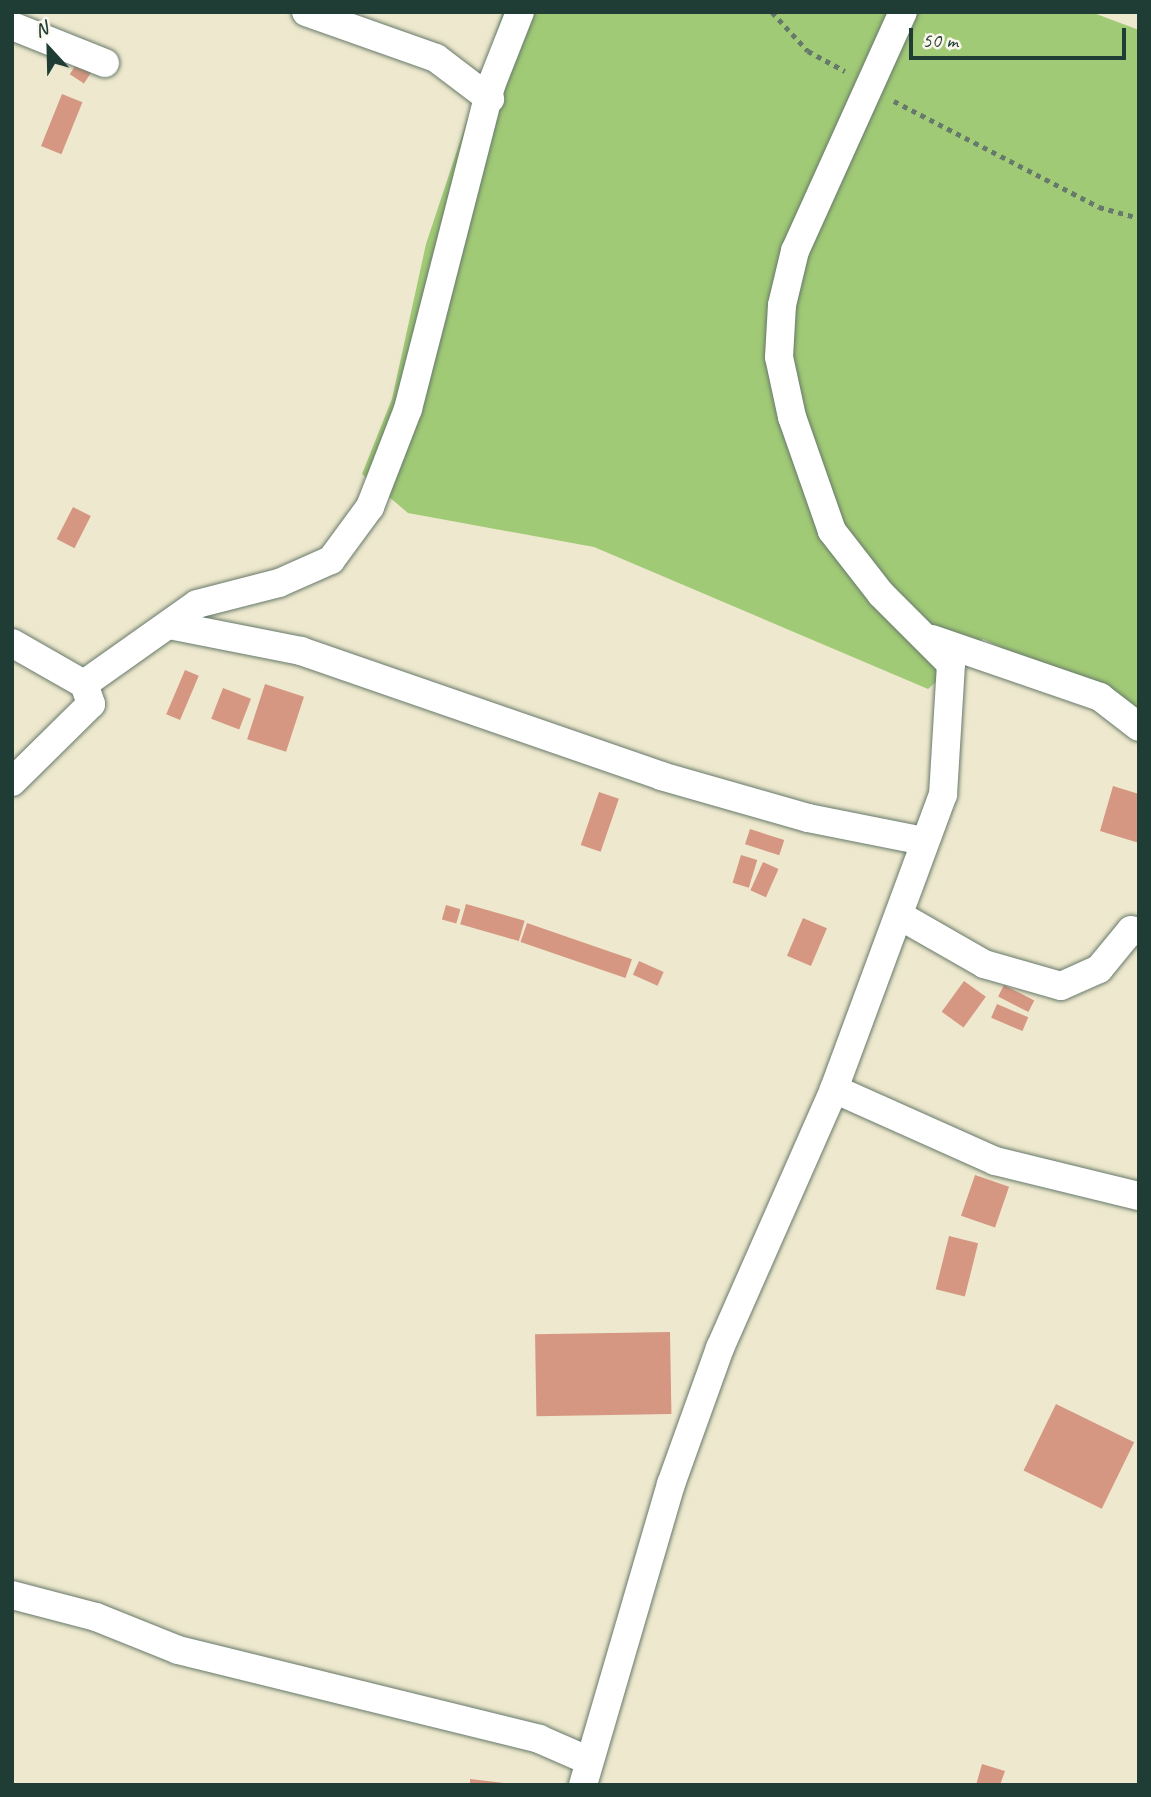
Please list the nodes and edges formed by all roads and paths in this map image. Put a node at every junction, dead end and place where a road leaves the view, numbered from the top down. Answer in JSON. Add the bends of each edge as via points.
{"nodes":[{"id":1,"x":306,"y":12,"type":"edge"},
{"id":2,"x":520,"y":12,"type":"edge"},
{"id":3,"x":772,"y":12,"type":"edge"},
{"id":4,"x":903,"y":12,"type":"edge"},
{"id":5,"x":12,"y":26,"type":"edge"},
{"id":6,"x":105,"y":63,"type":"dead end"},
{"id":7,"x":869,"y":84,"type":"junction"},
{"id":8,"x":490,"y":99,"type":"junction"},
{"id":9,"x":1139,"y":218,"type":"edge"},
{"id":10,"x":169,"y":625,"type":"junction"},
{"id":11,"x":932,"y":639,"type":"junction"},
{"id":12,"x":12,"y":643,"type":"edge"},
{"id":13,"x":84,"y":684,"type":"junction"},
{"id":14,"x":1139,"y":727,"type":"edge"},
{"id":15,"x":12,"y":782,"type":"edge"},
{"id":16,"x":924,"y":841,"type":"junction"},
{"id":17,"x":902,"y":917,"type":"junction"},
{"id":18,"x":1139,"y":932,"type":"edge"},
{"id":19,"x":834,"y":1089,"type":"junction"},
{"id":20,"x":1139,"y":1196,"type":"edge"},
{"id":21,"x":12,"y":1595,"type":"edge"},
{"id":22,"x":585,"y":1772,"type":"edge"}],
"edges":[{"from":1,"to":8,"type":"street","via":[[436,58]]},
{"from":2,"to":8,"type":"street"},
{"from":3,"to":7,"type":"path","via":[[808,51]]},
{"from":4,"to":7,"type":"street"},
{"from":5,"to":6,"type":"street"},
{"from":7,"to":9,"type":"path","via":[[1099,207]]},
{"from":7,"to":11,"type":"street","via":[[795,251],[782,304],[779,357],[792,416],[832,531],[881,594]]},
{"from":8,"to":10,"type":"street","via":[[408,409],[370,507],[331,560],[279,583],[197,604]]},
{"from":10,"to":13,"type":"street"},
{"from":10,"to":16,"type":"street","via":[[300,652],[661,776],[808,818]]},
{"from":11,"to":14,"type":"street","via":[[1100,697]]},
{"from":11,"to":16,"type":"street","via":[[951,664],[951,704],[943,795]]},
{"from":12,"to":13,"type":"street"},
{"from":13,"to":15,"type":"street","via":[[91,704]]},
{"from":16,"to":17,"type":"street"},
{"from":17,"to":18,"type":"street","via":[[984,964],[1061,986],[1099,969],[1132,930]]},
{"from":17,"to":19,"type":"street"},
{"from":19,"to":20,"type":"street","via":[[995,1161]]},
{"from":19,"to":22,"type":"street","via":[[719,1348]]},
{"from":21,"to":22,"type":"street","via":[[96,1617],[178,1650],[539,1740]]}]}
